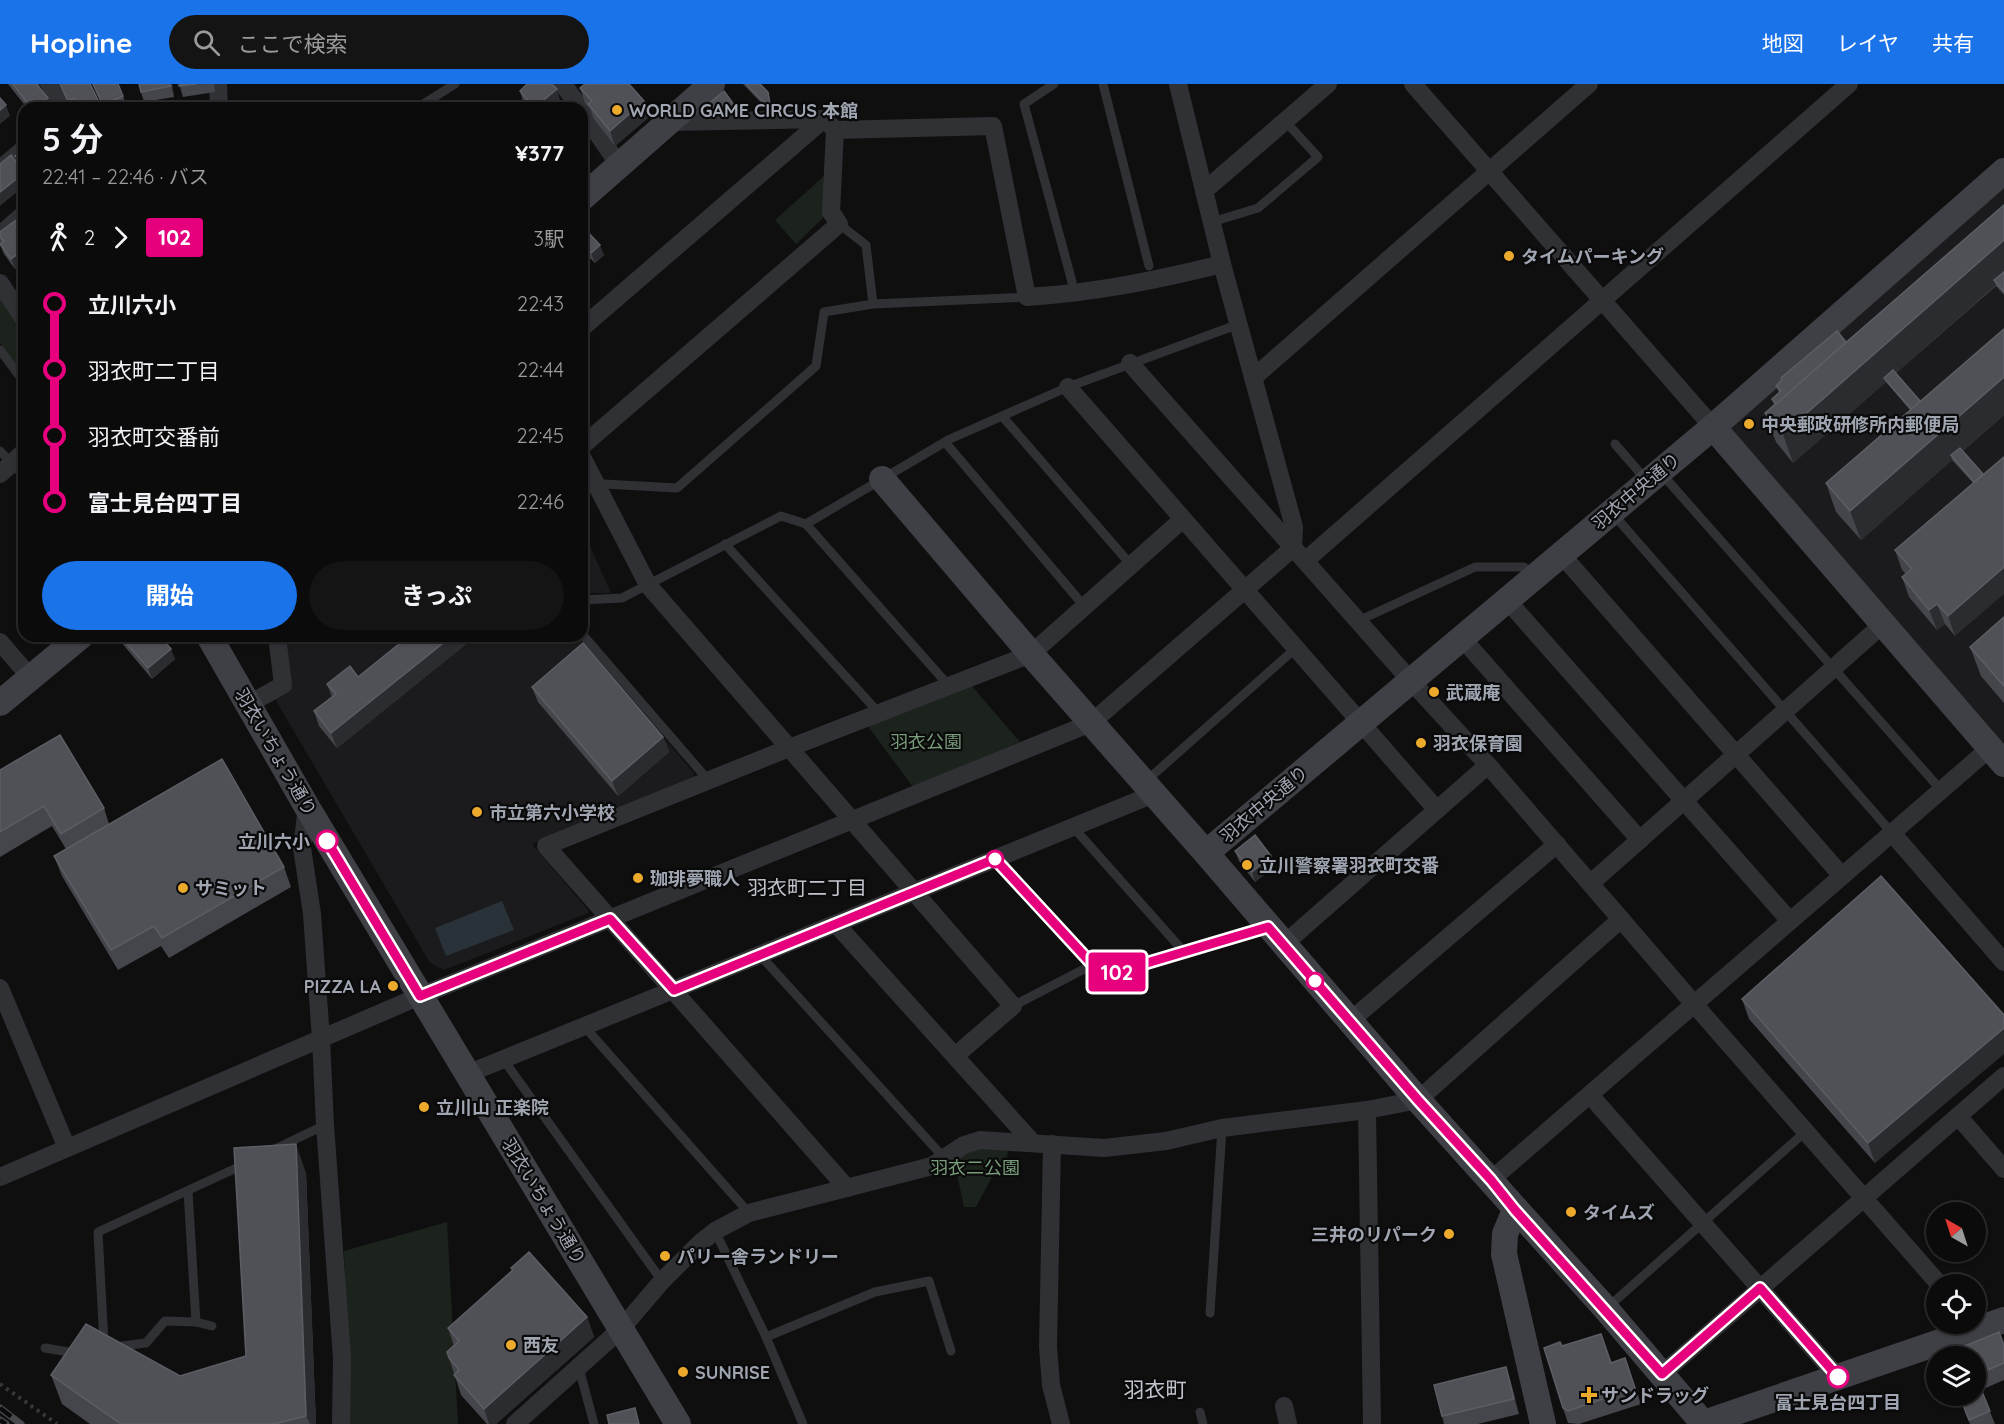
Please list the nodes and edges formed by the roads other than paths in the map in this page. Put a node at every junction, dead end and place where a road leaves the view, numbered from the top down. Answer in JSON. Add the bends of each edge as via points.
{"nodes":[{"id":1,"x":49,"y":84,"type":"edge"},
{"id":2,"x":218,"y":84,"type":"edge"},
{"id":3,"x":454,"y":84,"type":"edge"},
{"id":4,"x":563,"y":84,"type":"edge"},
{"id":5,"x":712,"y":84,"type":"edge"},
{"id":6,"x":1054,"y":84,"type":"edge"},
{"id":7,"x":1103,"y":84,"type":"edge"},
{"id":8,"x":1178,"y":84,"type":"edge"},
{"id":9,"x":1328,"y":84,"type":"edge"},
{"id":10,"x":1413,"y":84,"type":"edge"},
{"id":11,"x":1588,"y":84,"type":"edge"},
{"id":12,"x":1849,"y":84,"type":"edge"},
{"id":13,"x":58,"y":102,"type":"edge"},
{"id":14,"x":216,"y":102,"type":"edge"},
{"id":15,"x":426,"y":102,"type":"edge"},
{"id":16,"x":575,"y":102,"type":"edge"},
{"id":17,"x":588,"y":120,"type":"edge"},
{"id":18,"x":1285,"y":121,"type":"junction"},
{"id":19,"x":669,"y":122,"type":"junction"},
{"id":20,"x":830,"y":125,"type":"junction"},
{"id":21,"x":18,"y":148,"type":"edge"},
{"id":22,"x":0,"y":163,"type":"edge"},
{"id":23,"x":619,"y":165,"type":"junction"},
{"id":24,"x":1489,"y":171,"type":"junction"},
{"id":25,"x":2004,"y":171,"type":"edge"},
{"id":26,"x":1204,"y":191,"type":"junction"},
{"id":27,"x":588,"y":193,"type":"edge"},
{"id":28,"x":18,"y":219,"type":"edge"},
{"id":29,"x":1212,"y":222,"type":"junction"},
{"id":30,"x":839,"y":224,"type":"junction"},
{"id":31,"x":0,"y":234,"type":"edge"},
{"id":32,"x":1222,"y":264,"type":"junction"},
{"id":33,"x":1149,"y":266,"type":"dead end"},
{"id":34,"x":1072,"y":282,"type":"dead end"},
{"id":35,"x":0,"y":283,"type":"edge"},
{"id":36,"x":1028,"y":297,"type":"junction"},
{"id":37,"x":1602,"y":300,"type":"junction"},
{"id":38,"x":873,"y":304,"type":"junction"},
{"id":39,"x":18,"y":310,"type":"edge"},
{"id":40,"x":588,"y":323,"type":"edge"},
{"id":41,"x":1239,"y":324,"type":"junction"},
{"id":42,"x":0,"y":350,"type":"edge"},
{"id":43,"x":1130,"y":363,"type":"junction"},
{"id":44,"x":18,"y":374,"type":"edge"},
{"id":45,"x":1253,"y":378,"type":"junction"},
{"id":46,"x":1068,"y":387,"type":"junction"},
{"id":47,"x":1002,"y":416,"type":"junction"},
{"id":48,"x":1713,"y":427,"type":"junction"},
{"id":49,"x":588,"y":441,"type":"edge"},
{"id":50,"x":945,"y":442,"type":"junction"},
{"id":51,"x":1616,"y":444,"type":"dead end"},
{"id":52,"x":1654,"y":477,"type":"junction"},
{"id":53,"x":882,"y":479,"type":"junction"},
{"id":54,"x":590,"y":490,"type":"edge"},
{"id":55,"x":1611,"y":512,"type":"junction"},
{"id":56,"x":1183,"y":519,"type":"junction"},
{"id":57,"x":806,"y":524,"type":"junction"},
{"id":58,"x":725,"y":544,"type":"junction"},
{"id":59,"x":1299,"y":554,"type":"junction"},
{"id":60,"x":1561,"y":554,"type":"junction"},
{"id":61,"x":1131,"y":565,"type":"junction"},
{"id":62,"x":1533,"y":578,"type":"junction"},
{"id":63,"x":648,"y":585,"type":"junction"},
{"id":64,"x":1245,"y":590,"type":"junction"},
{"id":65,"x":588,"y":600,"type":"edge"},
{"id":66,"x":1507,"y":600,"type":"junction"},
{"id":67,"x":1084,"y":606,"type":"junction"},
{"id":68,"x":1358,"y":621,"type":"junction"},
{"id":69,"x":1882,"y":625,"type":"junction"},
{"id":70,"x":1462,"y":638,"type":"junction"},
{"id":71,"x":588,"y":641,"type":"edge"},
{"id":72,"x":0,"y":642,"type":"edge"},
{"id":73,"x":74,"y":642,"type":"edge"},
{"id":74,"x":213,"y":642,"type":"edge"},
{"id":75,"x":278,"y":642,"type":"edge"},
{"id":76,"x":1296,"y":648,"type":"junction"},
{"id":77,"x":1031,"y":654,"type":"junction"},
{"id":78,"x":1833,"y":669,"type":"junction"},
{"id":79,"x":31,"y":678,"type":"junction"},
{"id":80,"x":1411,"y":681,"type":"junction"},
{"id":81,"x":949,"y":686,"type":"junction"},
{"id":82,"x":0,"y":703,"type":"edge"},
{"id":83,"x":249,"y":704,"type":"junction"},
{"id":84,"x":1786,"y":711,"type":"junction"},
{"id":85,"x":879,"y":713,"type":"junction"},
{"id":86,"x":1091,"y":723,"type":"junction"},
{"id":87,"x":1361,"y":723,"type":"junction"},
{"id":88,"x":789,"y":748,"type":"junction"},
{"id":89,"x":1736,"y":755,"type":"junction"},
{"id":90,"x":1997,"y":756,"type":"edge"},
{"id":91,"x":1488,"y":765,"type":"junction"},
{"id":92,"x":709,"y":781,"type":"junction"},
{"id":93,"x":1149,"y":788,"type":"junction"},
{"id":94,"x":1941,"y":790,"type":"junction"},
{"id":95,"x":1684,"y":801,"type":"junction"},
{"id":96,"x":307,"y":807,"type":"junction"},
{"id":97,"x":1437,"y":810,"type":"junction"},
{"id":98,"x":852,"y":820,"type":"junction"},
{"id":99,"x":1073,"y":827,"type":"junction"},
{"id":100,"x":1892,"y":833,"type":"junction"},
{"id":101,"x":1640,"y":840,"type":"junction"},
{"id":102,"x":1557,"y":844,"type":"junction"},
{"id":103,"x":1206,"y":853,"type":"junction"},
{"id":104,"x":995,"y":859,"type":"junction"},
{"id":105,"x":1842,"y":876,"type":"junction"},
{"id":106,"x":1591,"y":883,"type":"junction"},
{"id":107,"x":913,"y":891,"type":"junction"},
{"id":108,"x":610,"y":919,"type":"junction"},
{"id":109,"x":1621,"y":919,"type":"junction"},
{"id":110,"x":1790,"y":921,"type":"junction"},
{"id":111,"x":836,"y":924,"type":"junction"},
{"id":112,"x":1276,"y":936,"type":"junction"},
{"id":113,"x":1185,"y":953,"type":"junction"},
{"id":114,"x":760,"y":955,"type":"junction"},
{"id":115,"x":2004,"y":962,"type":"edge"},
{"id":116,"x":1092,"y":965,"type":"junction"},
{"id":117,"x":0,"y":990,"type":"edge"},
{"id":118,"x":674,"y":990,"type":"junction"},
{"id":119,"x":420,"y":996,"type":"junction"},
{"id":120,"x":1694,"y":1004,"type":"junction"},
{"id":121,"x":1013,"y":1006,"type":"junction"},
{"id":122,"x":1350,"y":1021,"type":"junction"},
{"id":123,"x":584,"y":1026,"type":"junction"},
{"id":124,"x":321,"y":1039,"type":"junction"},
{"id":125,"x":955,"y":1056,"type":"junction"},
{"id":126,"x":502,"y":1059,"type":"junction"},
{"id":127,"x":467,"y":1074,"type":"junction"},
{"id":128,"x":2004,"y":1076,"type":"edge"},
{"id":129,"x":1590,"y":1095,"type":"junction"},
{"id":130,"x":1418,"y":1100,"type":"junction"},
{"id":131,"x":1368,"y":1110,"type":"junction"},
{"id":132,"x":1958,"y":1116,"type":"junction"},
{"id":133,"x":325,"y":1125,"type":"junction"},
{"id":134,"x":1222,"y":1128,"type":"junction"},
{"id":135,"x":1805,"y":1132,"type":"junction"},
{"id":136,"x":1033,"y":1143,"type":"junction"},
{"id":137,"x":1052,"y":1144,"type":"junction"},
{"id":138,"x":67,"y":1148,"type":"junction"},
{"id":139,"x":262,"y":1155,"type":"edge"},
{"id":140,"x":945,"y":1159,"type":"junction"},
{"id":141,"x":251,"y":1160,"type":"edge"},
{"id":142,"x":2004,"y":1169,"type":"edge"},
{"id":143,"x":0,"y":1177,"type":"edge"},
{"id":144,"x":1491,"y":1180,"type":"junction"},
{"id":145,"x":847,"y":1188,"type":"junction"},
{"id":146,"x":188,"y":1191,"type":"junction"},
{"id":147,"x":1863,"y":1199,"type":"junction"},
{"id":148,"x":1515,"y":1210,"type":"junction"},
{"id":149,"x":749,"y":1213,"type":"junction"},
{"id":150,"x":1703,"y":1223,"type":"junction"},
{"id":151,"x":715,"y":1231,"type":"junction"},
{"id":152,"x":1930,"y":1274,"type":"edge"},
{"id":153,"x":662,"y":1281,"type":"junction"},
{"id":154,"x":1760,"y":1288,"type":"junction"},
{"id":155,"x":1606,"y":1309,"type":"junction"},
{"id":156,"x":1210,"y":1313,"type":"dead end"},
{"id":157,"x":2004,"y":1320,"type":"edge"},
{"id":158,"x":196,"y":1322,"type":"junction"},
{"id":159,"x":1986,"y":1324,"type":"edge"},
{"id":160,"x":212,"y":1326,"type":"dead end"},
{"id":161,"x":621,"y":1329,"type":"junction"},
{"id":162,"x":1954,"y":1334,"type":"edge"},
{"id":163,"x":766,"y":1337,"type":"junction"},
{"id":164,"x":45,"y":1348,"type":"dead end"},
{"id":165,"x":104,"y":1348,"type":"junction"},
{"id":166,"x":951,"y":1351,"type":"dead end"},
{"id":167,"x":579,"y":1368,"type":"junction"},
{"id":168,"x":1662,"y":1374,"type":"junction"},
{"id":169,"x":1838,"y":1377,"type":"junction"},
{"id":170,"x":1200,"y":1412,"type":"dead end"},
{"id":171,"x":341,"y":1424,"type":"edge"},
{"id":172,"x":515,"y":1424,"type":"edge"},
{"id":173,"x":594,"y":1424,"type":"edge"},
{"id":174,"x":678,"y":1424,"type":"edge"},
{"id":175,"x":803,"y":1424,"type":"edge"},
{"id":176,"x":1061,"y":1424,"type":"edge"},
{"id":177,"x":1203,"y":1424,"type":"edge"},
{"id":178,"x":1372,"y":1424,"type":"edge"},
{"id":179,"x":1543,"y":1424,"type":"edge"},
{"id":180,"x":1702,"y":1424,"type":"edge"}],
"edges":[{"from":1,"to":13,"type":"street"},
{"from":2,"to":14,"type":"street"},
{"from":3,"to":15,"type":"lane"},
{"from":4,"to":16,"type":"street"},
{"from":5,"to":19,"type":"street"},
{"from":6,"to":34,"type":"lane","via":[[1024,104]]},
{"from":7,"to":33,"type":"lane"},
{"from":8,"to":26,"type":"street"},
{"from":9,"to":18,"type":"street"},
{"from":10,"to":24,"type":"street"},
{"from":11,"to":24,"type":"street"},
{"from":12,"to":37,"type":"street"},
{"from":17,"to":23,"type":"street"},
{"from":18,"to":26,"type":"street"},
{"from":18,"to":29,"type":"lane","via":[[1318,157],[1258,208]]},
{"from":19,"to":20,"type":"street"},
{"from":19,"to":23,"type":"street"},
{"from":20,"to":30,"type":"street","via":[[831,212]]},
{"from":20,"to":36,"type":"street","via":[[993,126]]},
{"from":20,"to":40,"type":"street"},
{"from":21,"to":22,"type":"lane"},
{"from":23,"to":27,"type":"street"},
{"from":24,"to":37,"type":"street"},
{"from":24,"to":45,"type":"street"},
{"from":25,"to":48,"type":"street","name":"羽衣中央通り"},
{"from":26,"to":29,"type":"street"},
{"from":28,"to":31,"type":"street"},
{"from":29,"to":32,"type":"street"},
{"from":30,"to":38,"type":"lane","via":[[866,245]]},
{"from":30,"to":49,"type":"street"},
{"from":32,"to":36,"type":"street","via":[[1153,281]]},
{"from":32,"to":41,"type":"street"},
{"from":35,"to":39,"type":"street"},
{"from":36,"to":38,"type":"lane"},
{"from":37,"to":48,"type":"street"},
{"from":37,"to":59,"type":"street"},
{"from":38,"to":54,"type":"lane","via":[[824,312],[816,366],[677,488],[604,484]]},
{"from":41,"to":43,"type":"lane"},
{"from":41,"to":45,"type":"street"},
{"from":42,"to":44,"type":"lane"},
{"from":43,"to":46,"type":"lane"},
{"from":43,"to":59,"type":"street"},
{"from":45,"to":59,"type":"street"},
{"from":46,"to":47,"type":"lane"},
{"from":46,"to":56,"type":"street"},
{"from":47,"to":50,"type":"lane"},
{"from":47,"to":61,"type":"lane"},
{"from":48,"to":52,"type":"street","name":"羽衣中央通り"},
{"from":48,"to":69,"type":"street"},
{"from":50,"to":53,"type":"lane"},
{"from":50,"to":67,"type":"lane"},
{"from":51,"to":52,"type":"lane"},
{"from":52,"to":55,"type":"street","name":"羽衣中央通り"},
{"from":52,"to":78,"type":"lane"},
{"from":53,"to":57,"type":"lane"},
{"from":53,"to":77,"type":"street","name":"羽衣中央通り"},
{"from":54,"to":63,"type":"street"},
{"from":55,"to":60,"type":"street","name":"羽衣中央通り"},
{"from":55,"to":84,"type":"lane"},
{"from":56,"to":61,"type":"street"},
{"from":56,"to":64,"type":"street"},
{"from":57,"to":58,"type":"lane","via":[[781,516]]},
{"from":57,"to":81,"type":"lane"},
{"from":58,"to":63,"type":"lane"},
{"from":58,"to":85,"type":"lane"},
{"from":59,"to":64,"type":"street"},
{"from":59,"to":68,"type":"street"},
{"from":60,"to":62,"type":"street","name":"羽衣中央通り"},
{"from":60,"to":89,"type":"street"},
{"from":61,"to":67,"type":"street"},
{"from":62,"to":66,"type":"street","name":"羽衣中央通り"},
{"from":62,"to":68,"type":"lane","via":[[1524,567],[1475,567]]},
{"from":63,"to":65,"type":"lane","via":[[622,598]]},
{"from":63,"to":88,"type":"street"},
{"from":64,"to":76,"type":"street"},
{"from":64,"to":86,"type":"street"},
{"from":66,"to":70,"type":"street","name":"羽衣中央通り"},
{"from":66,"to":95,"type":"street"},
{"from":67,"to":77,"type":"street"},
{"from":68,"to":80,"type":"street"},
{"from":69,"to":78,"type":"street"},
{"from":69,"to":90,"type":"street"},
{"from":70,"to":80,"type":"street","name":"羽衣中央通り"},
{"from":70,"to":101,"type":"street"},
{"from":71,"to":92,"type":"lane"},
{"from":72,"to":79,"type":"street"},
{"from":73,"to":79,"type":"street"},
{"from":74,"to":83,"type":"street","name":"羽衣いちょう通り"},
{"from":75,"to":83,"type":"street","via":[[283,685]]},
{"from":76,"to":87,"type":"street"},
{"from":76,"to":93,"type":"lane"},
{"from":77,"to":81,"type":"street"},
{"from":77,"to":86,"type":"street","name":"羽衣中央通り"},
{"from":78,"to":84,"type":"street"},
{"from":78,"to":94,"type":"lane"},
{"from":79,"to":82,"type":"street"},
{"from":80,"to":87,"type":"street","name":"羽衣中央通り"},
{"from":80,"to":91,"type":"street"},
{"from":81,"to":85,"type":"street"},
{"from":83,"to":96,"type":"street","name":"羽衣いちょう通り"},
{"from":84,"to":89,"type":"street"},
{"from":84,"to":100,"type":"lane"},
{"from":85,"to":88,"type":"street"},
{"from":86,"to":93,"type":"street","name":"羽衣中央通り"},
{"from":86,"to":98,"type":"street"},
{"from":87,"to":97,"type":"street"},
{"from":87,"to":103,"type":"street","name":"羽衣中央通り"},
{"from":88,"to":92,"type":"street"},
{"from":88,"to":98,"type":"street"},
{"from":89,"to":95,"type":"street"},
{"from":89,"to":105,"type":"street"},
{"from":90,"to":94,"type":"street"},
{"from":91,"to":97,"type":"street"},
{"from":91,"to":102,"type":"street"},
{"from":92,"to":108,"type":"street","via":[[546,846]]},
{"from":93,"to":99,"type":"street"},
{"from":93,"to":103,"type":"street","name":"羽衣中央通り"},
{"from":94,"to":100,"type":"street"},
{"from":95,"to":101,"type":"street"},
{"from":95,"to":110,"type":"street"},
{"from":96,"to":119,"type":"street","name":"羽衣いちょう通り"},
{"from":96,"to":124,"type":"street","via":[[302,848],[312,914]]},
{"from":97,"to":112,"type":"street"},
{"from":98,"to":107,"type":"street"},
{"from":98,"to":108,"type":"street"},
{"from":99,"to":104,"type":"street"},
{"from":99,"to":113,"type":"lane"},
{"from":100,"to":105,"type":"street"},
{"from":100,"to":115,"type":"street"},
{"from":101,"to":106,"type":"street"},
{"from":102,"to":106,"type":"street"},
{"from":102,"to":122,"type":"street"},
{"from":103,"to":112,"type":"street"},
{"from":104,"to":107,"type":"street"},
{"from":104,"to":116,"type":"lane"},
{"from":105,"to":110,"type":"street"},
{"from":106,"to":109,"type":"street"},
{"from":107,"to":111,"type":"street"},
{"from":107,"to":121,"type":"street"},
{"from":108,"to":118,"type":"street"},
{"from":108,"to":119,"type":"street"},
{"from":109,"to":120,"type":"street"},
{"from":109,"to":130,"type":"street"},
{"from":110,"to":120,"type":"street"},
{"from":111,"to":114,"type":"street"},
{"from":111,"to":125,"type":"street"},
{"from":112,"to":113,"type":"lane"},
{"from":112,"to":122,"type":"street"},
{"from":113,"to":116,"type":"lane","via":[[1103,976]]},
{"from":114,"to":118,"type":"street"},
{"from":114,"to":140,"type":"lane"},
{"from":116,"to":121,"type":"lane"},
{"from":117,"to":138,"type":"street"},
{"from":118,"to":123,"type":"street"},
{"from":118,"to":145,"type":"street"},
{"from":119,"to":124,"type":"street"},
{"from":119,"to":127,"type":"street","name":"羽衣いちょう通り"},
{"from":120,"to":129,"type":"street"},
{"from":120,"to":135,"type":"street"},
{"from":121,"to":125,"type":"street"},
{"from":122,"to":130,"type":"street"},
{"from":123,"to":126,"type":"street"},
{"from":123,"to":149,"type":"lane"},
{"from":124,"to":133,"type":"street"},
{"from":124,"to":138,"type":"street"},
{"from":125,"to":136,"type":"street"},
{"from":126,"to":127,"type":"street"},
{"from":126,"to":153,"type":"lane"},
{"from":127,"to":161,"type":"street","name":"羽衣いちょう通り"},
{"from":128,"to":132,"type":"street"},
{"from":129,"to":144,"type":"street"},
{"from":129,"to":150,"type":"street"},
{"from":130,"to":131,"type":"street"},
{"from":130,"to":144,"type":"street"},
{"from":131,"to":134,"type":"street"},
{"from":131,"to":178,"type":"street"},
{"from":132,"to":142,"type":"street"},
{"from":132,"to":147,"type":"street"},
{"from":133,"to":139,"type":"lane"},
{"from":133,"to":171,"type":"street","via":[[342,1358]]},
{"from":134,"to":137,"type":"street","via":[[1166,1142],[1104,1148]]},
{"from":134,"to":156,"type":"lane"},
{"from":135,"to":147,"type":"street"},
{"from":135,"to":150,"type":"lane"},
{"from":136,"to":137,"type":"street"},
{"from":136,"to":140,"type":"street","via":[[980,1140],[964,1145]]},
{"from":137,"to":176,"type":"street","via":[[1048,1347],[1051,1385]]},
{"from":138,"to":143,"type":"street"},
{"from":140,"to":145,"type":"street","via":[[932,1167]]},
{"from":141,"to":146,"type":"lane"},
{"from":144,"to":148,"type":"street"},
{"from":145,"to":149,"type":"street"},
{"from":146,"to":158,"type":"lane"},
{"from":146,"to":165,"type":"lane","via":[[98,1232]]},
{"from":147,"to":152,"type":"street"},
{"from":147,"to":154,"type":"street"},
{"from":148,"to":155,"type":"street"},
{"from":148,"to":179,"type":"street","via":[[1505,1234],[1504,1254]]},
{"from":149,"to":151,"type":"street"},
{"from":150,"to":154,"type":"street"},
{"from":150,"to":155,"type":"lane"},
{"from":151,"to":153,"type":"street"},
{"from":151,"to":163,"type":"lane"},
{"from":153,"to":161,"type":"street"},
{"from":154,"to":168,"type":"street"},
{"from":154,"to":169,"type":"street"},
{"from":155,"to":168,"type":"street"},
{"from":157,"to":159,"type":"street"},
{"from":158,"to":160,"type":"lane"},
{"from":158,"to":165,"type":"lane","via":[[165,1321],[146,1343]]},
{"from":161,"to":167,"type":"street"},
{"from":161,"to":174,"type":"street","name":"羽衣いちょう通り"},
{"from":162,"to":169,"type":"street"},
{"from":163,"to":166,"type":"lane","via":[[875,1292],[929,1281]]},
{"from":163,"to":175,"type":"lane"},
{"from":164,"to":165,"type":"lane","via":[[69,1352]]},
{"from":167,"to":172,"type":"street"},
{"from":167,"to":173,"type":"lane"},
{"from":168,"to":180,"type":"street"},
{"from":169,"to":180,"type":"street"},
{"from":170,"to":177,"type":"lane"}]}
